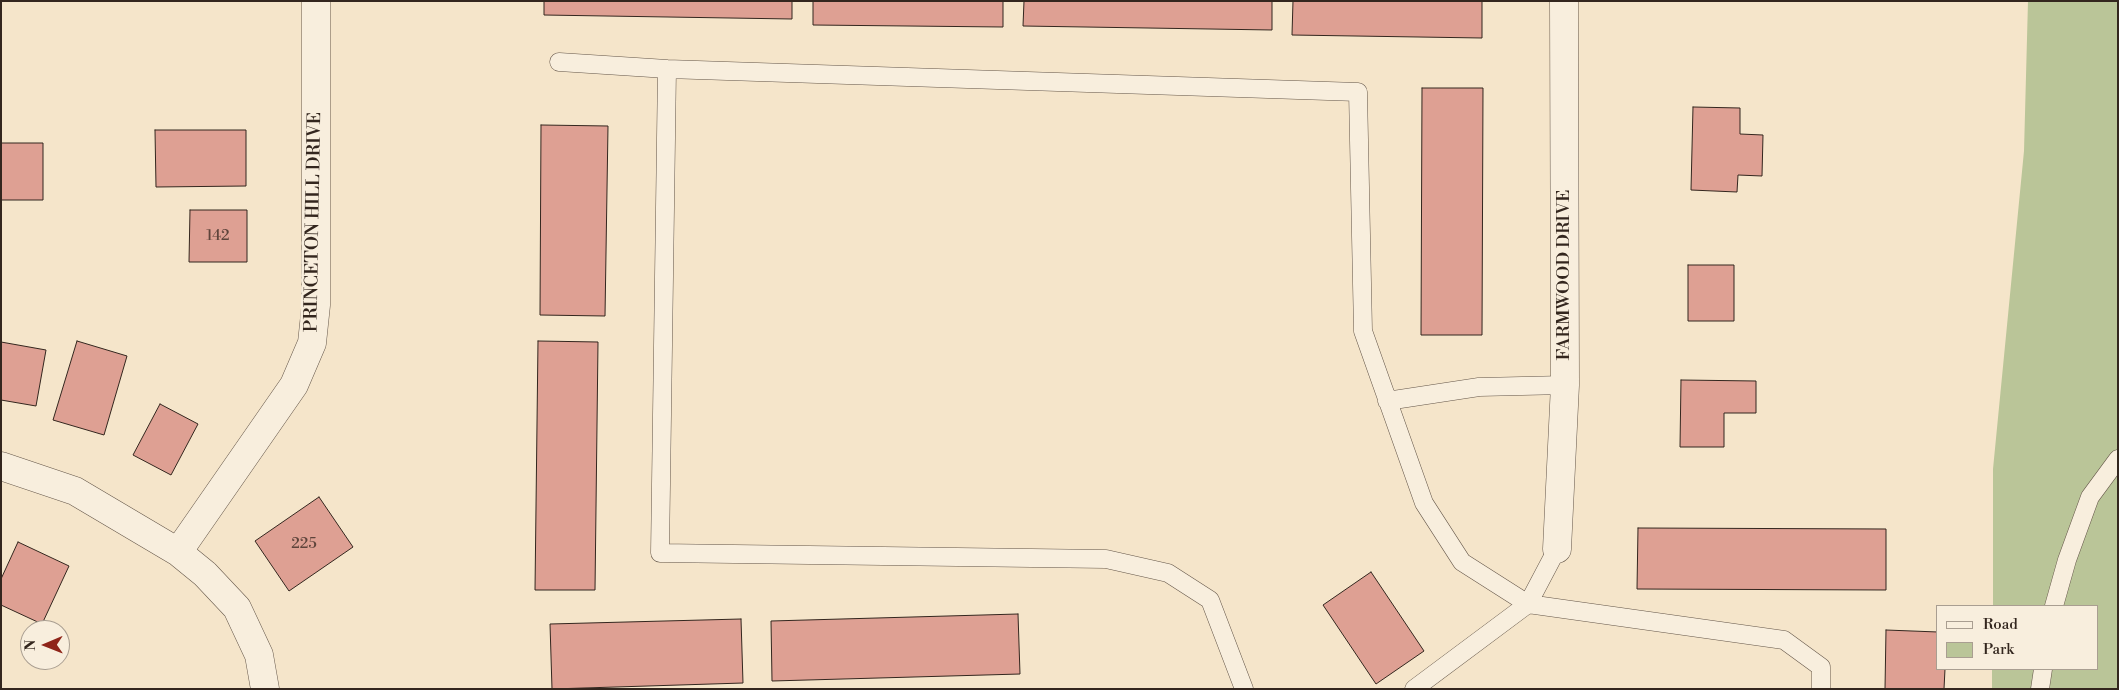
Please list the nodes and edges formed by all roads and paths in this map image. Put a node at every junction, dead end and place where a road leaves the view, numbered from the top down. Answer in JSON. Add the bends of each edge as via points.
{"nodes":[{"id":1,"x":316,"y":1,"type":"edge"},
{"id":2,"x":1564,"y":1,"type":"edge"},
{"id":3,"x":558,"y":62,"type":"dead end"},
{"id":4,"x":667,"y":69,"type":"junction"},
{"id":5,"x":1565,"y":385,"type":"junction"},
{"id":6,"x":1387,"y":401,"type":"junction"},
{"id":7,"x":2118,"y":459,"type":"edge"},
{"id":8,"x":1,"y":466,"type":"edge"},
{"id":9,"x":1557,"y":549,"type":"joint"},
{"id":10,"x":178,"y":552,"type":"junction"},
{"id":11,"x":1528,"y":604,"type":"junction"},
{"id":12,"x":2054,"y":605,"type":"edge"},
{"id":13,"x":2043,"y":670,"type":"edge"},
{"id":14,"x":265,"y":689,"type":"edge"},
{"id":15,"x":1244,"y":689,"type":"edge"},
{"id":16,"x":1414,"y":689,"type":"edge"},
{"id":17,"x":1821,"y":689,"type":"edge"},
{"id":18,"x":2040,"y":689,"type":"edge"}],
"edges":[{"from":1,"to":10,"type":"street","name":"PRINCETON HILL DRIVE","via":[[316,305],[312,343],[294,385]]},
{"from":2,"to":5,"type":"street","name":"FARMWOOD DRIVE"},
{"from":3,"to":4,"type":"lane"},
{"from":4,"to":6,"type":"lane","via":[[1358,92],[1363,331]]},
{"from":4,"to":15,"type":"lane","via":[[660,553],[1106,559],[1168,573],[1210,600]]},
{"from":5,"to":6,"type":"lane","via":[[1479,387]]},
{"from":5,"to":9,"type":"street","name":"FARMWOOD DRIVE"},
{"from":6,"to":11,"type":"lane","via":[[1424,503],[1462,562]]},
{"from":7,"to":12,"type":"lane","via":[[2090,497]]},
{"from":8,"to":10,"type":"street","via":[[75,491]]},
{"from":9,"to":11,"type":"lane"},
{"from":10,"to":14,"type":"street","via":[[205,574],[237,608],[259,655]]},
{"from":11,"to":16,"type":"lane"},
{"from":11,"to":17,"type":"lane","via":[[1784,640],[1821,667]]},
{"from":13,"to":18,"type":"lane"}]}
